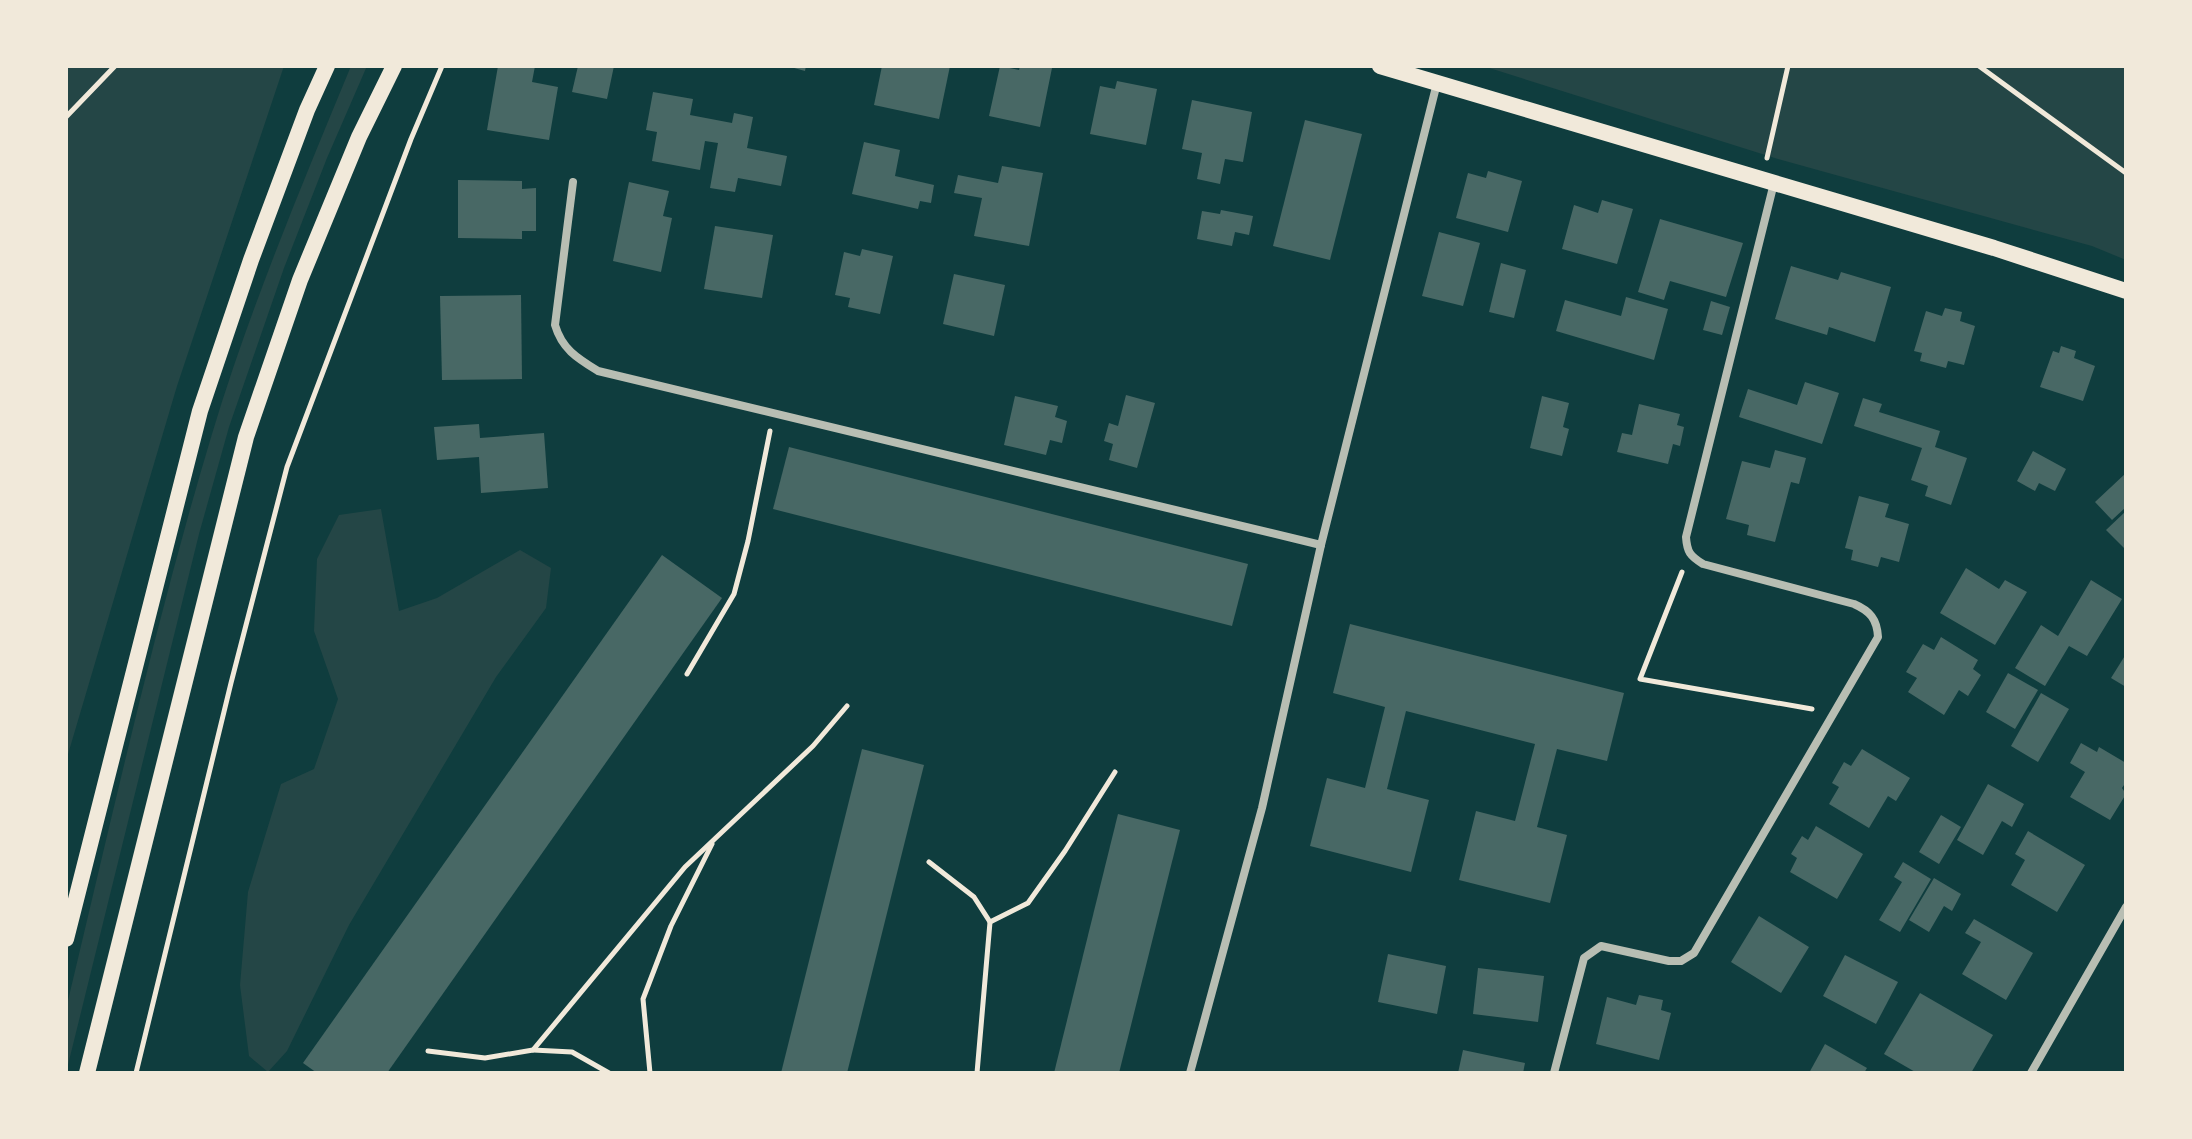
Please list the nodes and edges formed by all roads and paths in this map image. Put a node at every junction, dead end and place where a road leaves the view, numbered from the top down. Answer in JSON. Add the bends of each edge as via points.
{"nodes":[{"id":1,"x":115,"y":66,"type":"edge"},
{"id":2,"x":327,"y":66,"type":"edge"},
{"id":3,"x":394,"y":66,"type":"edge"},
{"id":4,"x":442,"y":66,"type":"edge"},
{"id":5,"x":1380,"y":66,"type":"edge"},
{"id":6,"x":1788,"y":66,"type":"edge"},
{"id":7,"x":1979,"y":66,"type":"edge"},
{"id":8,"x":1437,"y":83,"type":"junction"},
{"id":9,"x":66,"y":117,"type":"edge"},
{"id":10,"x":2126,"y":173,"type":"edge"},
{"id":11,"x":1768,"y":181,"type":"junction"},
{"id":12,"x":573,"y":182,"type":"dead end"},
{"id":13,"x":2126,"y":291,"type":"edge"},
{"id":14,"x":774,"y":415,"type":"junction"},
{"id":15,"x":1321,"y":545,"type":"junction"},
{"id":16,"x":1691,"y":557,"type":"junction"},
{"id":17,"x":687,"y":674,"type":"dead end"},
{"id":18,"x":847,"y":706,"type":"dead end"},
{"id":19,"x":1835,"y":713,"type":"junction"},
{"id":20,"x":1115,"y":772,"type":"dead end"},
{"id":21,"x":714,"y":840,"type":"junction"},
{"id":22,"x":929,"y":862,"type":"dead end"},
{"id":23,"x":2126,"y":907,"type":"edge"},
{"id":24,"x":990,"y":922,"type":"junction"},
{"id":25,"x":66,"y":939,"type":"edge"},
{"id":26,"x":533,"y":1050,"type":"junction"},
{"id":27,"x":428,"y":1051,"type":"dead end"},
{"id":28,"x":87,"y":1073,"type":"edge"},
{"id":29,"x":136,"y":1073,"type":"edge"},
{"id":30,"x":609,"y":1073,"type":"edge"},
{"id":31,"x":650,"y":1073,"type":"edge"},
{"id":32,"x":977,"y":1073,"type":"edge"},
{"id":33,"x":1190,"y":1073,"type":"edge"},
{"id":34,"x":1554,"y":1073,"type":"edge"},
{"id":35,"x":2031,"y":1073,"type":"edge"}],
"edges":[{"from":1,"to":9,"type":"path"},
{"from":2,"to":25,"type":"main road","via":[[261,233],[200,411]]},
{"from":3,"to":28,"type":"main road","via":[[300,280],[246,437]]},
{"from":4,"to":29,"type":"path","via":[[287,467]]},
{"from":5,"to":8,"type":"main road"},
{"from":6,"to":11,"type":"path"},
{"from":7,"to":10,"type":"path"},
{"from":8,"to":11,"type":"main road"},
{"from":8,"to":15,"type":"street"},
{"from":11,"to":13,"type":"main road"},
{"from":11,"to":16,"type":"street","via":[[1686,537]]},
{"from":12,"to":14,"type":"street","via":[[555,325],[560,340],[598,371]]},
{"from":14,"to":15,"type":"street"},
{"from":14,"to":17,"type":"path","via":[[734,594]]},
{"from":15,"to":33,"type":"street","via":[[1262,808]]},
{"from":16,"to":19,"type":"street","via":[[1854,604],[1872,615],[1878,637]]},
{"from":16,"to":19,"type":"path","via":[[1640,679]]},
{"from":18,"to":21,"type":"path","via":[[813,746]]},
{"from":19,"to":34,"type":"street","via":[[1694,953],[1669,961],[1601,946],[1584,958]]},
{"from":20,"to":24,"type":"path","via":[[1028,903]]},
{"from":21,"to":26,"type":"path","via":[[685,867]]},
{"from":21,"to":31,"type":"path","via":[[671,926],[643,999]]},
{"from":22,"to":24,"type":"path","via":[[974,897]]},
{"from":23,"to":35,"type":"street"},
{"from":24,"to":32,"type":"path"},
{"from":26,"to":27,"type":"path","via":[[485,1058]]},
{"from":26,"to":30,"type":"path","via":[[572,1052]]}]}
